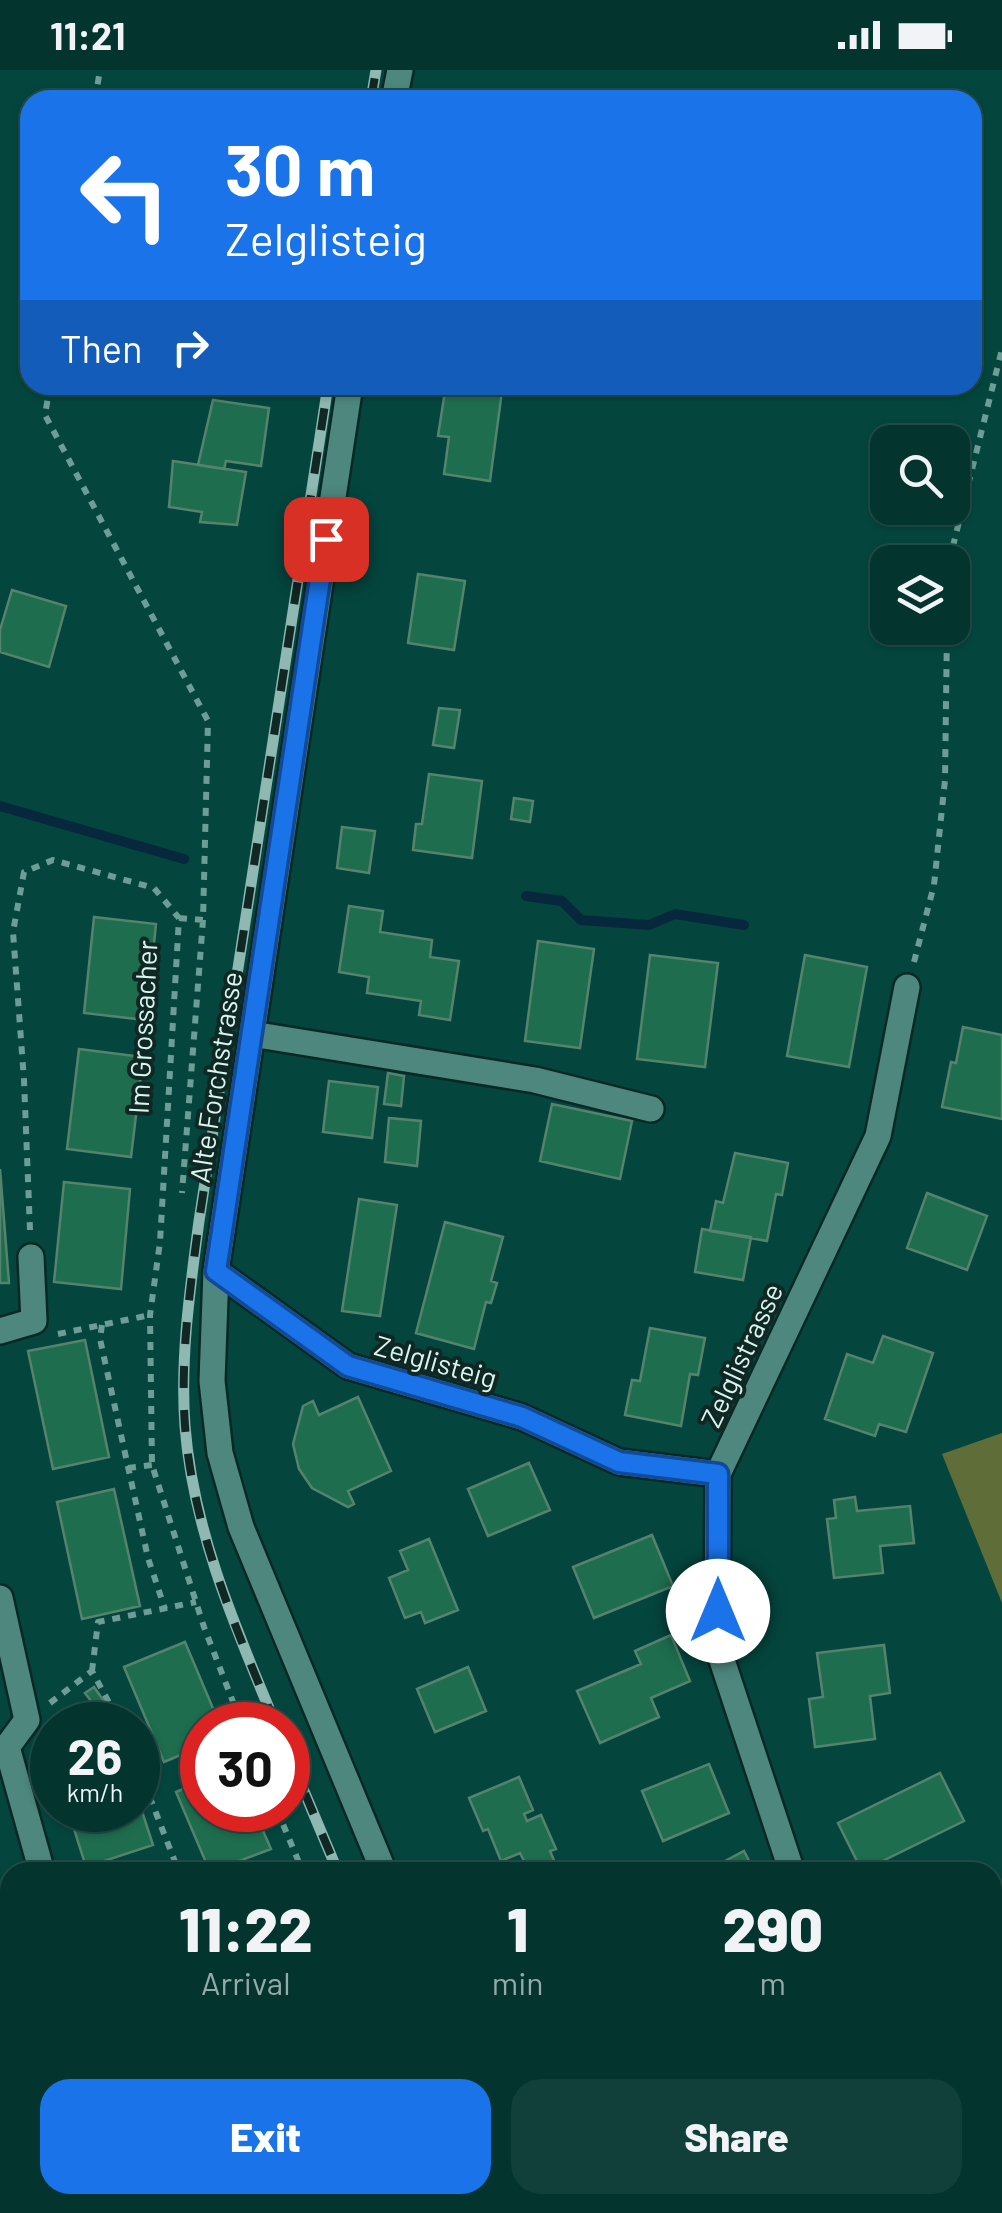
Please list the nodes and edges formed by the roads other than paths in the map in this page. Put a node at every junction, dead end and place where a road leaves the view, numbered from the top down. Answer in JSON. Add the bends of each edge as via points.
{"nodes":[{"id":1,"x":348,"y":395,"type":"edge"},
{"id":2,"x":907,"y":987,"type":"road end"},
{"id":3,"x":252,"y":1034,"type":"junction"},
{"id":4,"x":652,"y":1110,"type":"dead end"},
{"id":5,"x":31,"y":1257,"type":"road end"},
{"id":6,"x":216,"y":1271,"type":"junction"},
{"id":7,"x":0,"y":1331,"type":"edge"},
{"id":8,"x":718,"y":1474,"type":"junction"},
{"id":9,"x":0,"y":1598,"type":"edge"},
{"id":10,"x":39,"y":1862,"type":"edge"},
{"id":11,"x":380,"y":1862,"type":"edge"},
{"id":12,"x":789,"y":1862,"type":"edge"}],
"edges":[{"from":1,"to":3,"type":"street","name":"Alte Forchstrasse"},
{"from":2,"to":8,"type":"street","name":"Zelglistrasse","via":[[878,1136]]},
{"from":3,"to":4,"type":"street","via":[[535,1080]]},
{"from":3,"to":6,"type":"street","name":"Alte Forchstrasse"},
{"from":5,"to":7,"type":"street","via":[[34,1321]]},
{"from":6,"to":8,"type":"street","name":"Zelglisteig","via":[[348,1366],[522,1417],[619,1462]]},
{"from":6,"to":11,"type":"street","name":"Alte Forchstrasse","via":[[212,1381],[220,1454],[241,1527]]},
{"from":8,"to":12,"type":"street","name":"Zelglistrasse","via":[[717,1645]]},
{"from":9,"to":10,"type":"street","via":[[27,1720],[8,1747]]}]}
